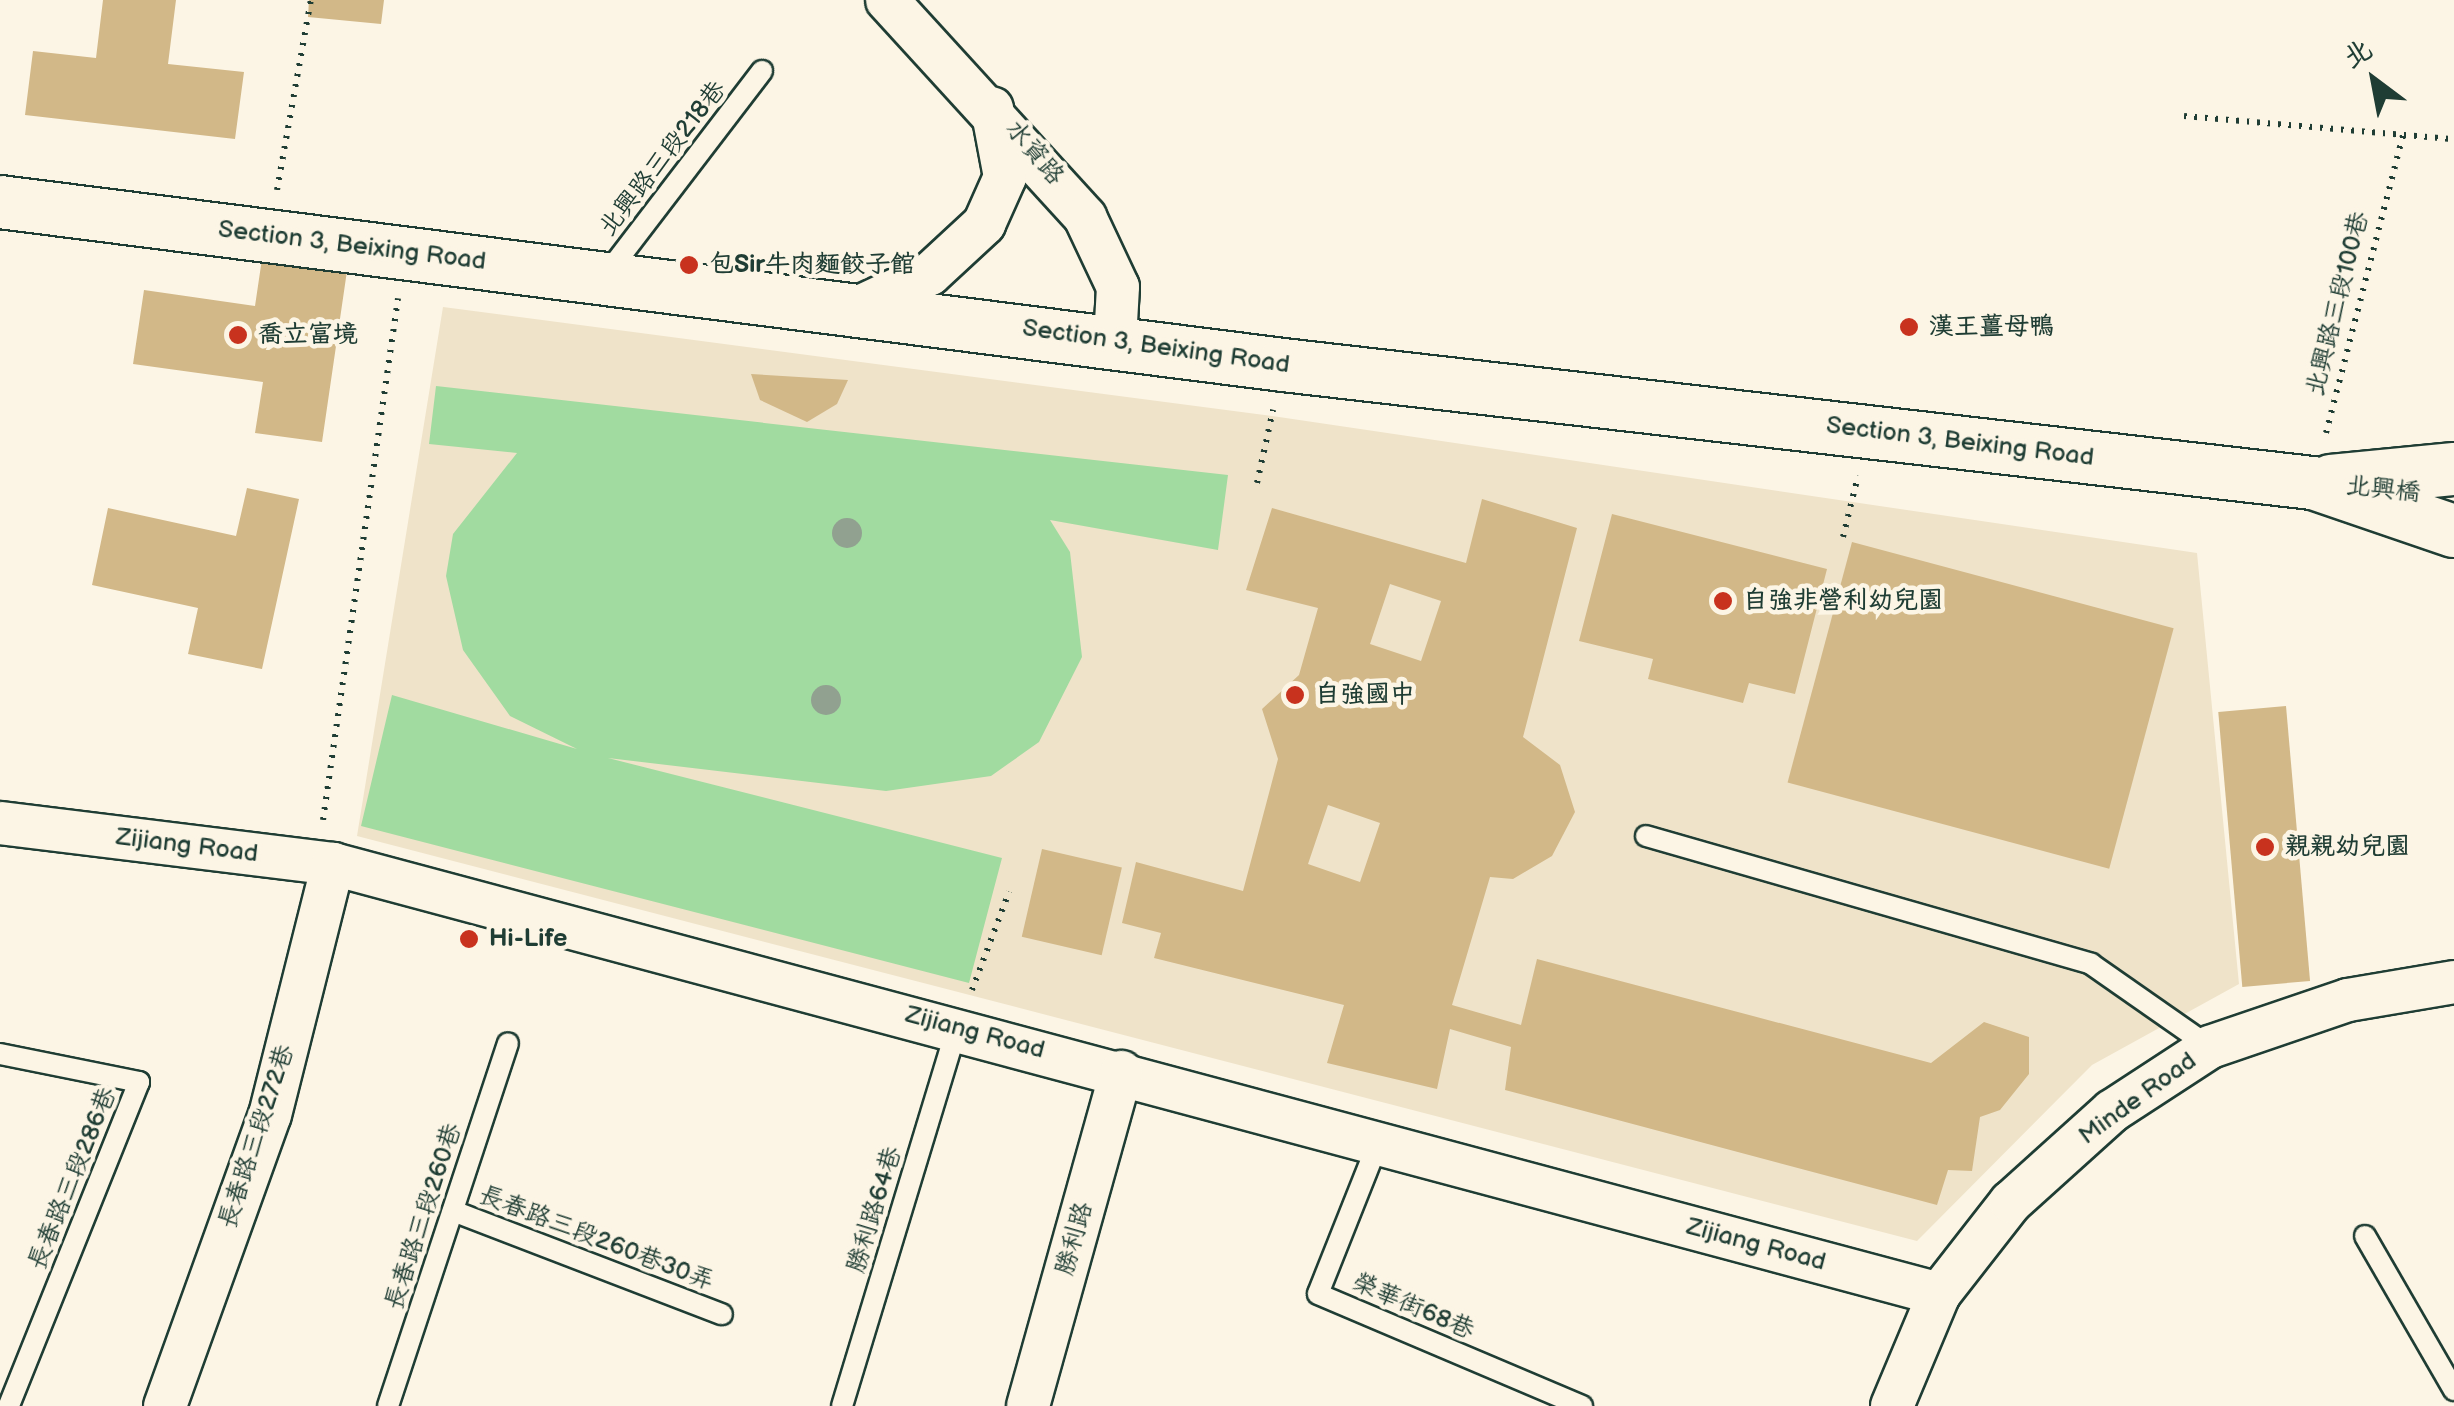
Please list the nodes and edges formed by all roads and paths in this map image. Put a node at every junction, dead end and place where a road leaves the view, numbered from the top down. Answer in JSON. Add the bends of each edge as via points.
{"nodes":[{"id":1,"x":311,"y":0,"type":"edge"},
{"id":2,"x":887,"y":0,"type":"edge"},
{"id":3,"x":762,"y":71,"type":"dead end"},
{"id":4,"x":990,"y":103,"type":"junction"},
{"id":5,"x":2184,"y":116,"type":"dead end"},
{"id":6,"x":2402,"y":135,"type":"junction"},
{"id":7,"x":2454,"y":139,"type":"edge"},
{"id":8,"x":0,"y":202,"type":"edge"},
{"id":9,"x":268,"y":236,"type":"junction"},
{"id":10,"x":404,"y":252,"type":"junction"},
{"id":11,"x":604,"y":276,"type":"junction"},
{"id":12,"x":854,"y":309,"type":"junction"},
{"id":13,"x":1115,"y":340,"type":"junction"},
{"id":14,"x":1283,"y":365,"type":"junction"},
{"id":15,"x":1870,"y":432,"type":"junction"},
{"id":16,"x":2454,"y":469,"type":"edge"},
{"id":17,"x":1258,"y":482,"type":"dead end"},
{"id":18,"x":2313,"y":483,"type":"junction"},
{"id":19,"x":2454,"y":498,"type":"edge"},
{"id":20,"x":2454,"y":531,"type":"edge"},
{"id":21,"x":1843,"y":537,"type":"dead end"},
{"id":22,"x":0,"y":823,"type":"edge"},
{"id":23,"x":1646,"y":836,"type":"dead end"},
{"id":24,"x":325,"y":863,"type":"junction"},
{"id":25,"x":1009,"y":892,"type":"dead end"},
{"id":26,"x":2454,"y":982,"type":"edge"},
{"id":27,"x":957,"y":1028,"type":"junction"},
{"id":28,"x":508,"y":1043,"type":"dead end"},
{"id":29,"x":2210,"y":1046,"type":"junction"},
{"id":30,"x":0,"y":1054,"type":"edge"},
{"id":31,"x":1122,"y":1072,"type":"junction"},
{"id":32,"x":1378,"y":1142,"type":"junction"},
{"id":33,"x":453,"y":1211,"type":"junction"},
{"id":34,"x":2365,"y":1236,"type":"dead end"},
{"id":35,"x":1939,"y":1294,"type":"junction"},
{"id":36,"x":722,"y":1314,"type":"dead end"},
{"id":37,"x":2454,"y":1390,"type":"edge"},
{"id":38,"x":9,"y":1406,"type":"edge"},
{"id":39,"x":165,"y":1406,"type":"edge"},
{"id":40,"x":388,"y":1406,"type":"edge"},
{"id":41,"x":842,"y":1406,"type":"edge"},
{"id":42,"x":1028,"y":1406,"type":"edge"},
{"id":43,"x":1582,"y":1406,"type":"edge"},
{"id":44,"x":1892,"y":1406,"type":"edge"}],
"edges":[{"from":1,"to":9,"type":"path"},
{"from":2,"to":4,"type":"street","name":"水資路"},
{"from":3,"to":11,"type":"lane","name":"北興路三段218巷"},
{"from":4,"to":12,"type":"street","via":[[1006,177],[984,224],[930,274]]},
{"from":4,"to":13,"type":"street","name":"水資路","via":[[1106,253],[1118,287]]},
{"from":5,"to":6,"type":"path"},
{"from":6,"to":7,"type":"path"},
{"from":6,"to":18,"type":"path","name":"北興路三段100巷"},
{"from":8,"to":9,"type":"street","name":"Section 3, Beixing Road"},
{"from":9,"to":10,"type":"street","name":"Section 3, Beixing Road"},
{"from":10,"to":11,"type":"street","name":"Section 3, Beixing Road"},
{"from":10,"to":24,"type":"path"},
{"from":11,"to":12,"type":"street","name":"Section 3, Beixing Road"},
{"from":12,"to":13,"type":"street","name":"Section 3, Beixing Road"},
{"from":13,"to":14,"type":"street","name":"Section 3, Beixing Road"},
{"from":14,"to":15,"type":"street","name":"Section 3, Beixing Road"},
{"from":14,"to":17,"type":"path"},
{"from":15,"to":18,"type":"street","name":"Section 3, Beixing Road"},
{"from":15,"to":21,"type":"path"},
{"from":16,"to":18,"type":"street","name":"Section 3, Beixing Road"},
{"from":18,"to":19,"type":"street","name":"北興橋"},
{"from":18,"to":20,"type":"street","name":"Section 3, Beixing Road"},
{"from":22,"to":24,"type":"street","name":"Zijiang Road"},
{"from":23,"to":29,"type":"lane","via":[[2092,964]]},
{"from":24,"to":27,"type":"street","name":"Zijiang Road"},
{"from":24,"to":39,"type":"street","name":"長春路三段272巷","via":[[270,1115]]},
{"from":25,"to":27,"type":"path"},
{"from":26,"to":29,"type":"street","name":"Minde Road","via":[[2348,1000]]},
{"from":27,"to":31,"type":"street","name":"Zijiang Road"},
{"from":27,"to":41,"type":"lane","name":"勝利路64巷"},
{"from":28,"to":33,"type":"lane","name":"長春路三段260巷"},
{"from":29,"to":35,"type":"street","name":"Minde Road","via":[[2112,1111],[2011,1202]]},
{"from":30,"to":38,"type":"lane","name":"長春路三段286巷","via":[[139,1082]]},
{"from":31,"to":32,"type":"street","name":"Zijiang Road"},
{"from":31,"to":42,"type":"street","name":"勝利路"},
{"from":32,"to":35,"type":"street","name":"Zijiang Road"},
{"from":32,"to":43,"type":"lane","name":"榮華街68巷","via":[[1318,1294]]},
{"from":33,"to":36,"type":"lane","name":"長春路三段260巷30弄"},
{"from":33,"to":40,"type":"lane","name":"長春路三段260巷"},
{"from":34,"to":37,"type":"lane"},
{"from":35,"to":44,"type":"street","name":"Minde Road"}]}
